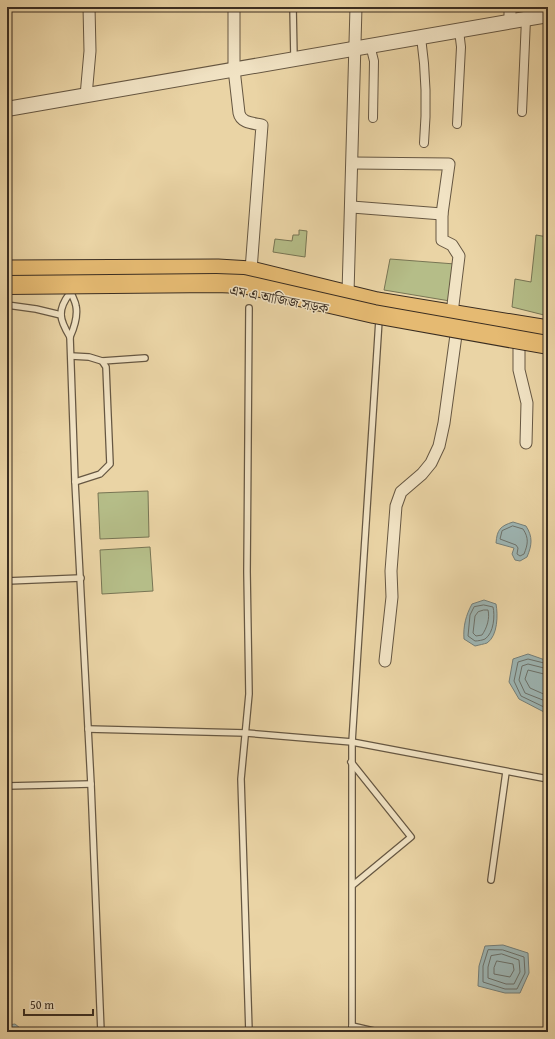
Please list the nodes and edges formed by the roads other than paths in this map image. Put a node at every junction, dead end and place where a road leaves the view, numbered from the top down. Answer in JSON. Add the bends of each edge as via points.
{"nodes":[{"id":1,"x":89,"y":7,"type":"edge"},
{"id":2,"x":234,"y":7,"type":"edge"},
{"id":3,"x":292,"y":7,"type":"edge"},
{"id":4,"x":356,"y":7,"type":"edge"},
{"id":5,"x":510,"y":7,"type":"edge"},
{"id":6,"x":548,"y":15,"type":"edge"},
{"id":7,"x":526,"y":19,"type":"junction"},
{"id":8,"x":510,"y":22,"type":"junction"},
{"id":9,"x":459,"y":30,"type":"junction"},
{"id":10,"x":422,"y":37,"type":"junction"},
{"id":11,"x":370,"y":45,"type":"junction"},
{"id":12,"x":354,"y":48,"type":"junction"},
{"id":13,"x":294,"y":58,"type":"junction"},
{"id":14,"x":234,"y":69,"type":"junction"},
{"id":15,"x":86,"y":96,"type":"junction"},
{"id":16,"x":7,"y":109,"type":"edge"},
{"id":17,"x":522,"y":112,"type":"dead end"},
{"id":18,"x":373,"y":118,"type":"dead end"},
{"id":19,"x":456,"y":124,"type":"dead end"},
{"id":20,"x":424,"y":144,"type":"dead end"},
{"id":21,"x":353,"y":163,"type":"junction"},
{"id":22,"x":352,"y":207,"type":"junction"},
{"id":23,"x":442,"y":214,"type":"junction"},
{"id":24,"x":7,"y":269,"type":"edge"},
{"id":25,"x":70,"y":269,"type":"junction"},
{"id":26,"x":251,"y":270,"type":"junction"},
{"id":27,"x":7,"y":275,"type":"edge"},
{"id":28,"x":7,"y":285,"type":"edge"},
{"id":29,"x":7,"y":290,"type":"edge"},
{"id":30,"x":70,"y":292,"type":"junction"},
{"id":31,"x":348,"y":293,"type":"junction"},
{"id":32,"x":7,"y":305,"type":"edge"},
{"id":33,"x":249,"y":308,"type":"dead end"},
{"id":34,"x":452,"y":313,"type":"junction"},
{"id":35,"x":61,"y":315,"type":"junction"},
{"id":36,"x":379,"y":320,"type":"junction"},
{"id":37,"x":548,"y":329,"type":"edge"},
{"id":38,"x":548,"y":334,"type":"edge"},
{"id":39,"x":456,"y":335,"type":"junction"},
{"id":40,"x":70,"y":338,"type":"junction"},
{"id":41,"x":519,"y":345,"type":"junction"},
{"id":42,"x":548,"y":345,"type":"edge"},
{"id":43,"x":548,"y":350,"type":"edge"},
{"id":44,"x":71,"y":356,"type":"junction"},
{"id":45,"x":145,"y":358,"type":"dead end"},
{"id":46,"x":102,"y":361,"type":"junction"},
{"id":47,"x":526,"y":443,"type":"dead end"},
{"id":48,"x":75,"y":482,"type":"junction"},
{"id":49,"x":80,"y":578,"type":"junction"},
{"id":50,"x":7,"y":581,"type":"edge"},
{"id":51,"x":385,"y":661,"type":"dead end"},
{"id":52,"x":88,"y":729,"type":"junction"},
{"id":53,"x":246,"y":733,"type":"junction"},
{"id":54,"x":352,"y":742,"type":"junction"},
{"id":55,"x":351,"y":762,"type":"junction"},
{"id":56,"x":506,"y":772,"type":"junction"},
{"id":57,"x":548,"y":779,"type":"edge"},
{"id":58,"x":91,"y":784,"type":"junction"},
{"id":59,"x":7,"y":786,"type":"edge"},
{"id":60,"x":491,"y":880,"type":"dead end"},
{"id":61,"x":353,"y":885,"type":"junction"},
{"id":62,"x":352,"y":1029,"type":"edge"},
{"id":63,"x":101,"y":1032,"type":"edge"},
{"id":64,"x":249,"y":1032,"type":"edge"},
{"id":65,"x":378,"y":1032,"type":"edge"}],
"edges":[{"from":1,"to":15,"type":"street","via":[[90,51]]},
{"from":2,"to":14,"type":"street"},
{"from":3,"to":13,"type":"lane"},
{"from":4,"to":12,"type":"street"},
{"from":5,"to":8,"type":"street"},
{"from":6,"to":7,"type":"street"},
{"from":7,"to":8,"type":"street"},
{"from":7,"to":17,"type":"street"},
{"from":8,"to":9,"type":"street"},
{"from":9,"to":10,"type":"street"},
{"from":9,"to":19,"type":"street","via":[[461,47]]},
{"from":10,"to":11,"type":"street"},
{"from":10,"to":20,"type":"street","via":[[426,112]]},
{"from":11,"to":12,"type":"street"},
{"from":11,"to":18,"type":"street","via":[[374,62]]},
{"from":12,"to":13,"type":"street"},
{"from":12,"to":21,"type":"street"},
{"from":13,"to":14,"type":"street"},
{"from":14,"to":15,"type":"street"},
{"from":14,"to":26,"type":"street","via":[[240,117],[246,122],[262,125]]},
{"from":15,"to":16,"type":"street"},
{"from":21,"to":22,"type":"street"},
{"from":21,"to":23,"type":"street","via":[[449,164]]},
{"from":22,"to":23,"type":"street"},
{"from":22,"to":31,"type":"street"},
{"from":23,"to":34,"type":"street","via":[[442,240],[452,245],[459,256]]},
{"from":24,"to":25,"type":"main road","name":"এম এ আজিজ সড়ক"},
{"from":25,"to":26,"type":"main road","name":"এম এ আজিজ সড়ক"},
{"from":25,"to":30,"type":"lane"},
{"from":26,"to":31,"type":"main road","name":"এম এ আজিজ সড়ক"},
{"from":27,"to":38,"type":"highway","via":[[244,275],[293,284],[377,306]]},
{"from":28,"to":42,"type":"highway","bridge":true,"via":[[243,284],[374,314]]},
{"from":29,"to":30,"type":"main road","name":"এম এ আজিজ সড়ক"},
{"from":30,"to":35,"type":"lane","via":[[61,305]]},
{"from":30,"to":36,"type":"main road","name":"এম এ আজিজ সড়ক","via":[[217,288],[242,290]]},
{"from":30,"to":40,"type":"lane","via":[[76,306]]},
{"from":31,"to":34,"type":"main road","name":"এম এ আজিজ সড়ক","via":[[377,301]]},
{"from":32,"to":35,"type":"lane"},
{"from":33,"to":53,"type":"lane","via":[[247,572],[250,694]]},
{"from":34,"to":37,"type":"main road","name":"এম এ আজিজ সড়ক"},
{"from":35,"to":40,"type":"lane"},
{"from":36,"to":39,"type":"main road","name":"এম এ আজিজ সড়ক"},
{"from":36,"to":54,"type":"lane"},
{"from":39,"to":41,"type":"main road","name":"এম এ আজিজ সড়ক"},
{"from":39,"to":51,"type":"street","via":[[439,446],[422,474],[401,492],[396,506],[391,571],[392,597]]},
{"from":40,"to":44,"type":"lane"},
{"from":41,"to":43,"type":"main road","name":"এম এ আজিজ সড়ক"},
{"from":41,"to":47,"type":"street","via":[[519,370],[526,402]]},
{"from":44,"to":46,"type":"lane"},
{"from":44,"to":48,"type":"lane"},
{"from":45,"to":46,"type":"lane"},
{"from":46,"to":48,"type":"lane","via":[[106,367],[108,384],[110,464],[100,474]]},
{"from":48,"to":49,"type":"lane"},
{"from":49,"to":50,"type":"lane"},
{"from":49,"to":52,"type":"lane"},
{"from":52,"to":53,"type":"lane"},
{"from":52,"to":58,"type":"lane"},
{"from":53,"to":54,"type":"lane"},
{"from":53,"to":64,"type":"lane","via":[[241,779]]},
{"from":54,"to":55,"type":"lane"},
{"from":54,"to":56,"type":"lane"},
{"from":55,"to":61,"type":"lane"},
{"from":55,"to":61,"type":"lane","via":[[411,837]]},
{"from":56,"to":57,"type":"lane"},
{"from":56,"to":60,"type":"lane"},
{"from":58,"to":59,"type":"lane"},
{"from":58,"to":63,"type":"lane"},
{"from":61,"to":62,"type":"lane"},
{"from":62,"to":65,"type":"lane"}]}
